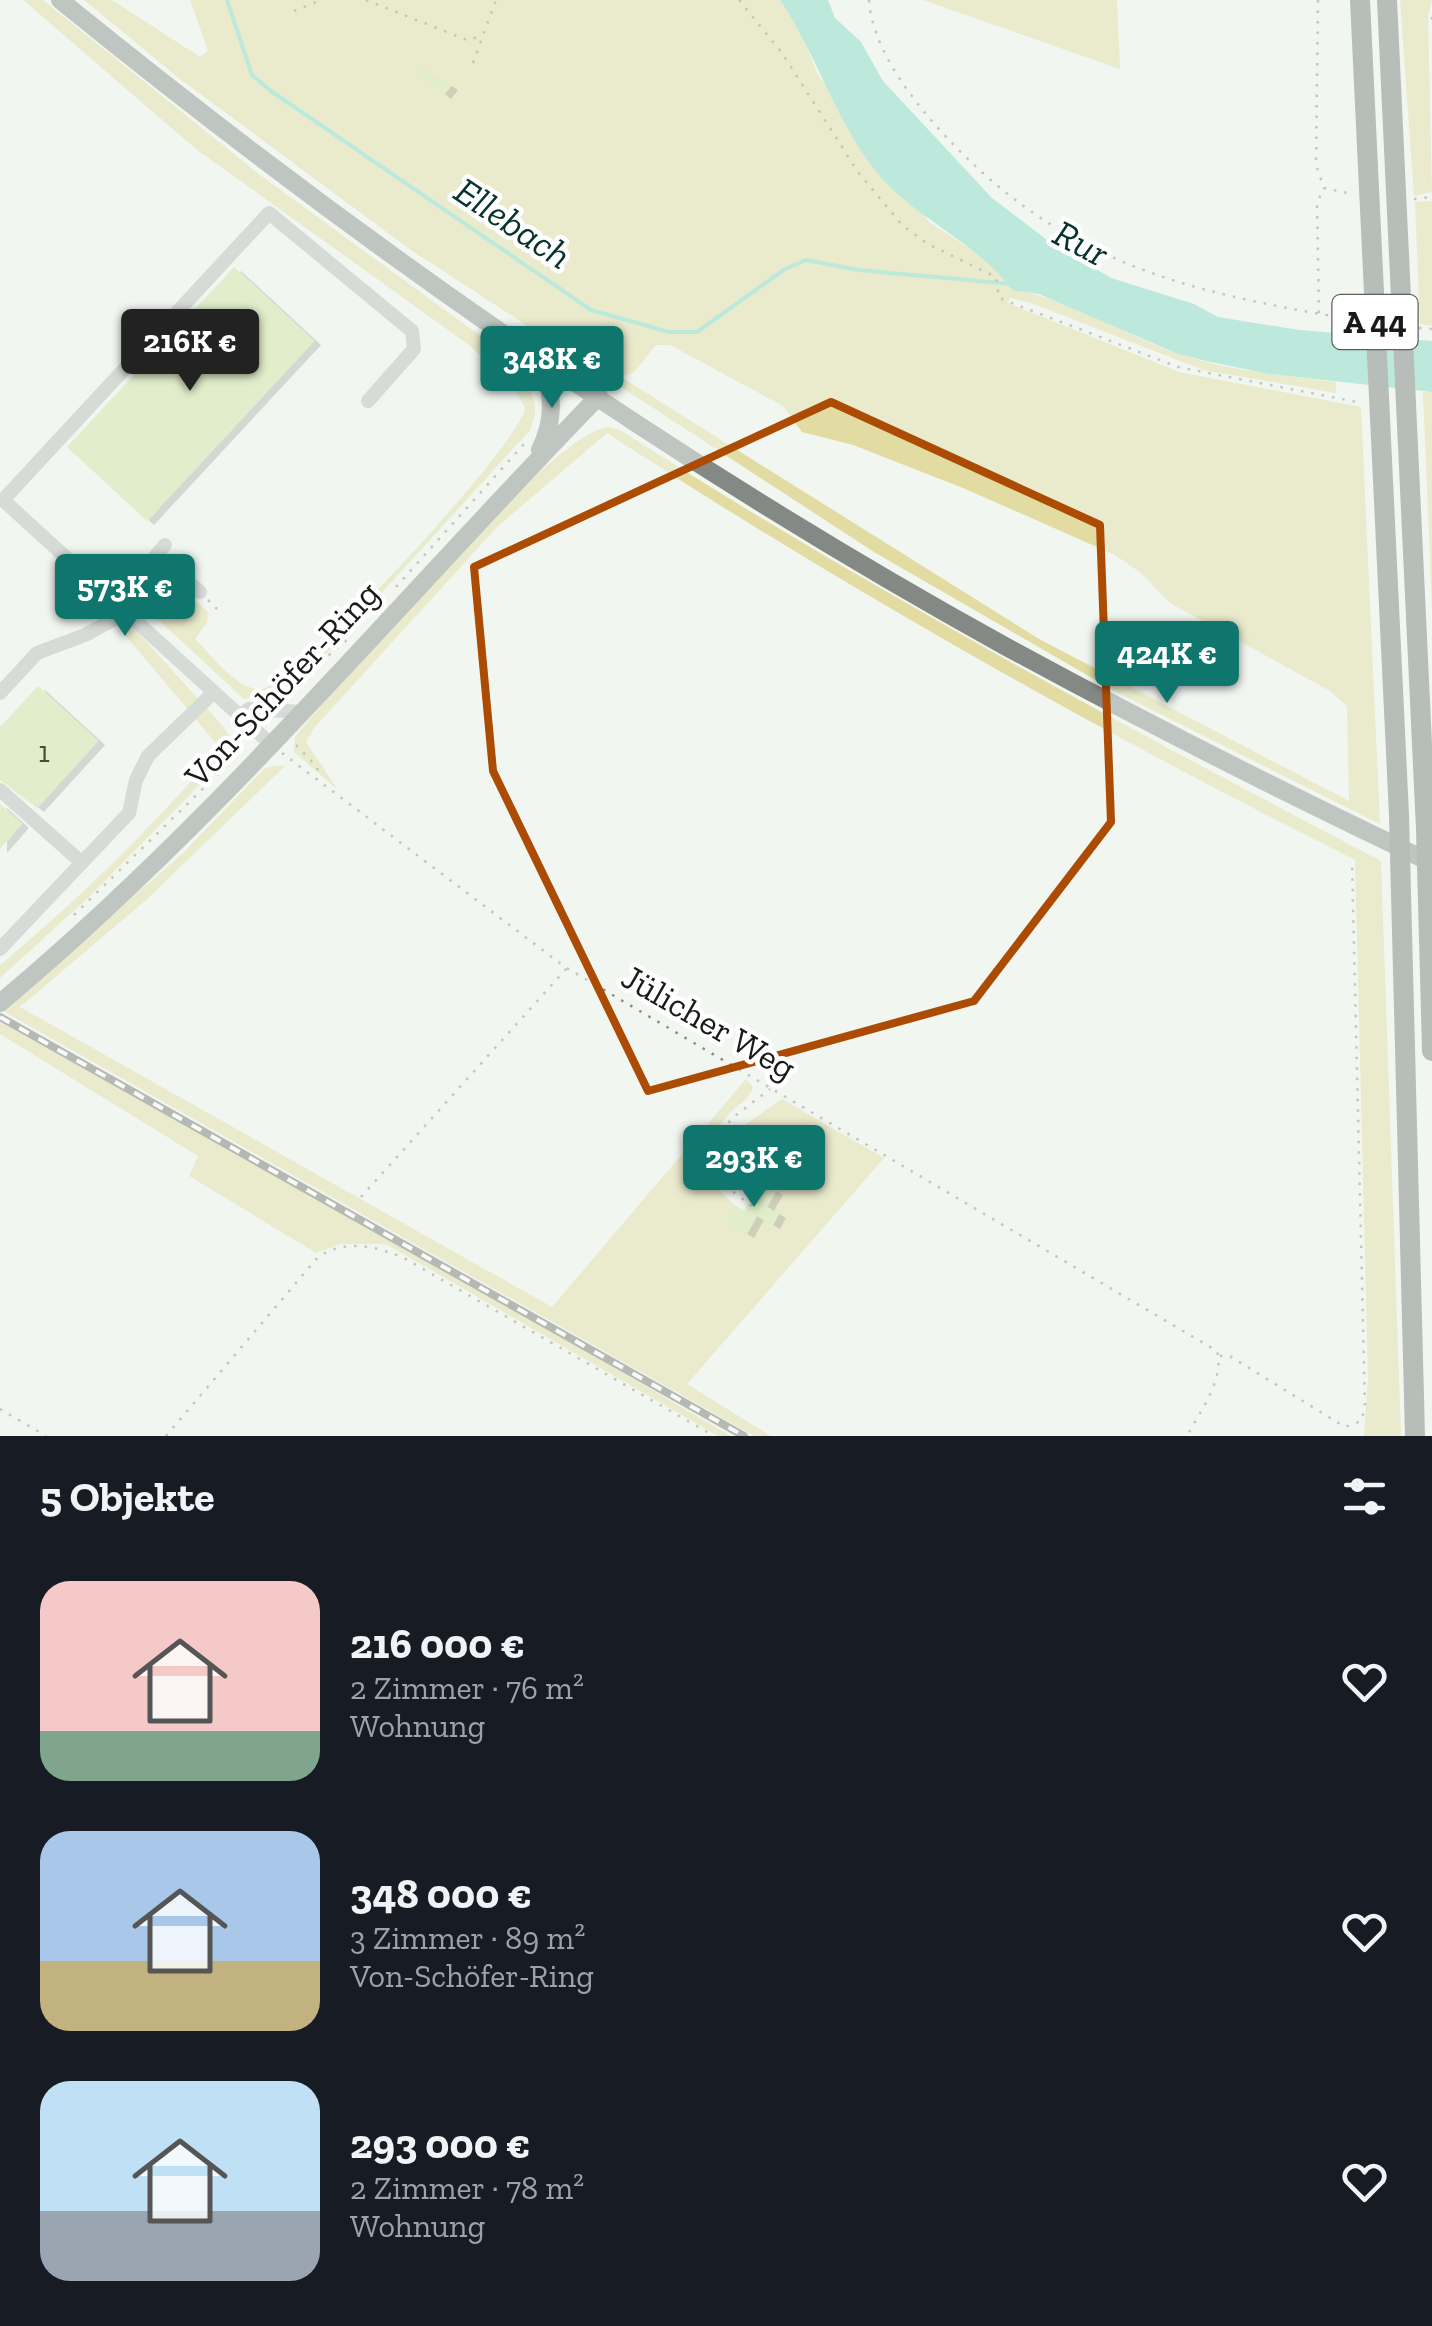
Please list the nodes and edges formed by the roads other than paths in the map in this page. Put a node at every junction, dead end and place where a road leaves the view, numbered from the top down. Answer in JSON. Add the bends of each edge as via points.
{"nodes":[{"id":1,"x":60,"y":0,"type":"edge"},
{"id":2,"x":1360,"y":0,"type":"edge"},
{"id":3,"x":1387,"y":0,"type":"edge"},
{"id":4,"x":543,"y":360,"type":"junction"},
{"id":5,"x":599,"y":396,"type":"junction"},
{"id":6,"x":368,"y":401,"type":"dead end"},
{"id":7,"x":537,"y":458,"type":"junction"},
{"id":8,"x":165,"y":544,"type":"dead end"},
{"id":9,"x":152,"y":560,"type":"junction"},
{"id":10,"x":176,"y":570,"type":"junction"},
{"id":11,"x":200,"y":587,"type":"dead end"},
{"id":12,"x":126,"y":610,"type":"junction"},
{"id":13,"x":213,"y":692,"type":"junction"},
{"id":14,"x":0,"y":693,"type":"edge"},
{"id":15,"x":303,"y":712,"type":"junction"},
{"id":16,"x":239,"y":716,"type":"junction"},
{"id":17,"x":278,"y":740,"type":"junction"},
{"id":18,"x":0,"y":790,"type":"edge"},
{"id":19,"x":81,"y":862,"type":"junction"},
{"id":20,"x":1432,"y":863,"type":"edge"},
{"id":21,"x":0,"y":949,"type":"edge"},
{"id":22,"x":0,"y":1003,"type":"edge"},
{"id":23,"x":1432,"y":1051,"type":"edge"},
{"id":24,"x":1415,"y":1436,"type":"edge"}],
"edges":[{"from":1,"to":4,"type":"main road","via":[[234,138]]},
{"from":2,"to":24,"type":"highway","number":"A 44","via":[[1399,815]]},
{"from":3,"to":23,"type":"highway","number":"A 44"},
{"from":4,"to":5,"type":"main road"},
{"from":4,"to":7,"type":"main road","via":[[552,424]]},
{"from":5,"to":7,"type":"main road","name":"Von-Schöfer-Ring"},
{"from":5,"to":20,"type":"main road","via":[[999,643],[1229,766]]},
{"from":6,"to":12,"type":"street","via":[[414,349],[412,331],[269,214],[4,500]]},
{"from":7,"to":15,"type":"main road","name":"Von-Schöfer-Ring"},
{"from":8,"to":9,"type":"street"},
{"from":9,"to":10,"type":"street"},
{"from":9,"to":12,"type":"street"},
{"from":10,"to":11,"type":"street"},
{"from":10,"to":12,"type":"street"},
{"from":12,"to":13,"type":"street"},
{"from":12,"to":14,"type":"street","via":[[86,635],[37,653]]},
{"from":13,"to":16,"type":"street"},
{"from":13,"to":19,"type":"street","via":[[148,756],[128,812]]},
{"from":15,"to":16,"type":"street","via":[[249,709]]},
{"from":15,"to":17,"type":"main road","name":"Von-Schöfer-Ring"},
{"from":16,"to":17,"type":"street"},
{"from":17,"to":22,"type":"main road","name":"Von-Schöfer-Ring"},
{"from":18,"to":19,"type":"street"},
{"from":19,"to":21,"type":"street"}]}
